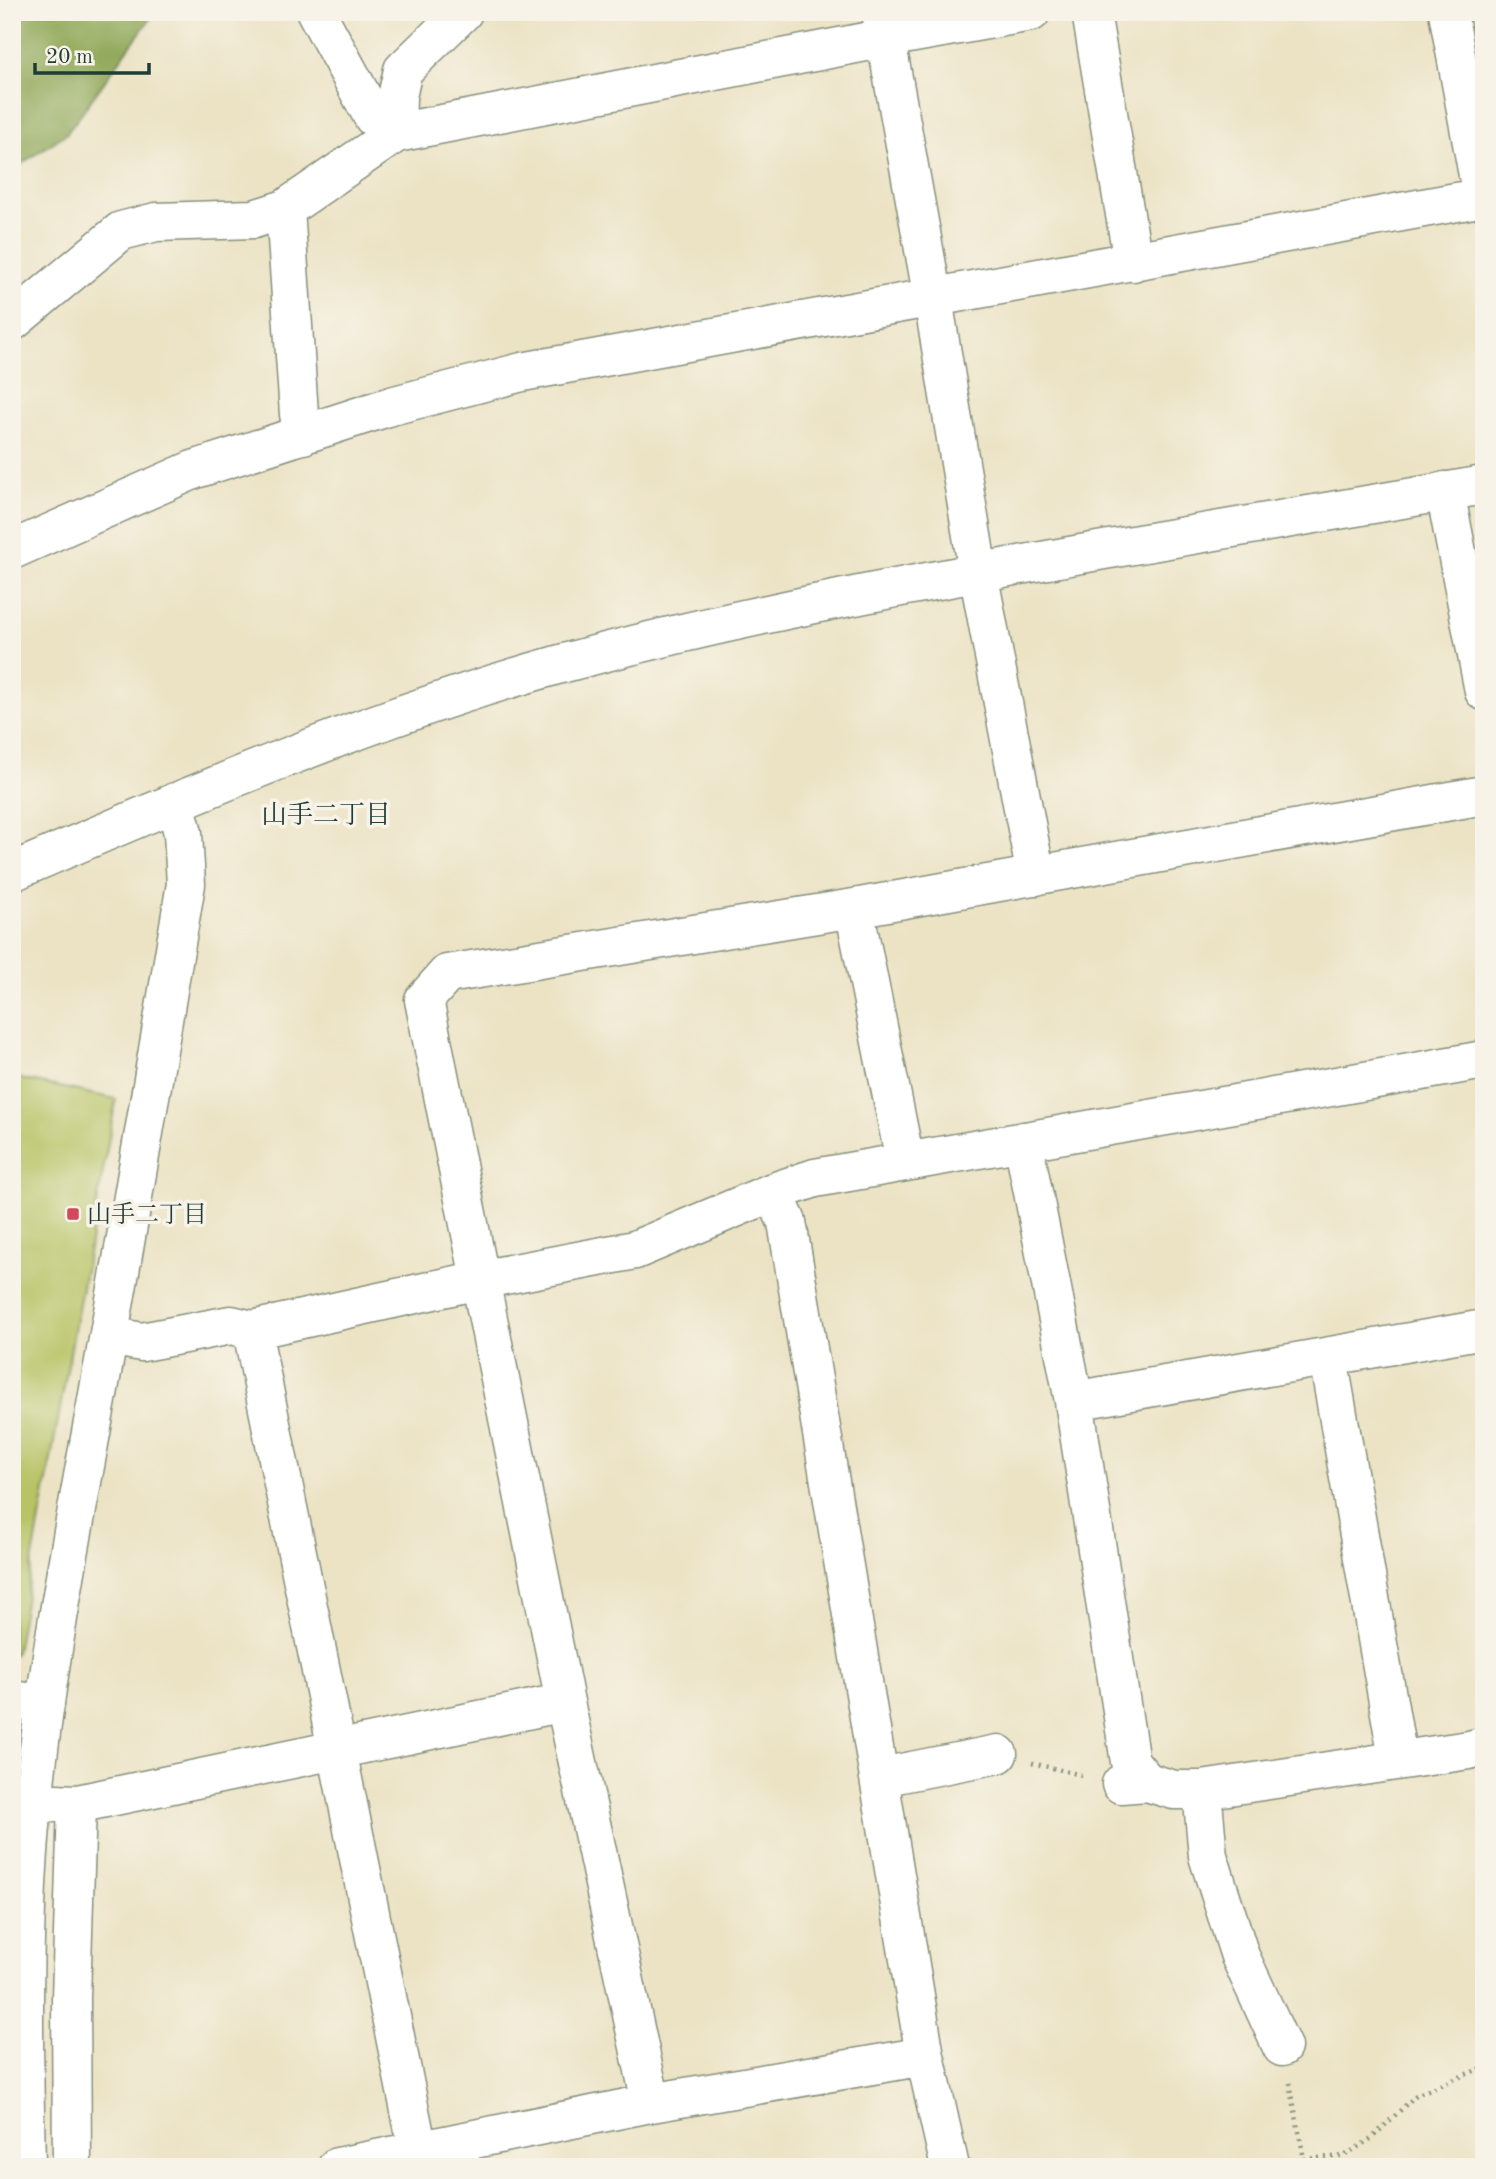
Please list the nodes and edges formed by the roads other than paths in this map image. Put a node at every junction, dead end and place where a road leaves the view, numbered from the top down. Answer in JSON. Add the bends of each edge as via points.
{"nodes":[{"id":1,"x":316,"y":12,"type":"edge"},
{"id":2,"x":463,"y":12,"type":"edge"},
{"id":3,"x":1031,"y":12,"type":"edge"},
{"id":4,"x":1091,"y":12,"type":"edge"},
{"id":5,"x":1448,"y":12,"type":"edge"},
{"id":6,"x":883,"y":25,"type":"edge"},
{"id":7,"x":396,"y":133,"type":"junction"},
{"id":8,"x":1483,"y":197,"type":"edge"},
{"id":9,"x":285,"y":209,"type":"junction"},
{"id":10,"x":1133,"y":262,"type":"junction"},
{"id":11,"x":933,"y":299,"type":"junction"},
{"id":12,"x":12,"y":322,"type":"edge"},
{"id":13,"x":303,"y":435,"type":"junction"},
{"id":14,"x":1484,"y":485,"type":"edge"},
{"id":15,"x":1445,"y":491,"type":"junction"},
{"id":16,"x":12,"y":550,"type":"edge"},
{"id":17,"x":978,"y":572,"type":"junction"},
{"id":18,"x":1484,"y":691,"type":"edge"},
{"id":19,"x":1484,"y":795,"type":"edge"},
{"id":20,"x":175,"y":802,"type":"junction"},
{"id":21,"x":12,"y":872,"type":"edge"},
{"id":22,"x":1036,"y":876,"type":"junction"},
{"id":23,"x":855,"y":908,"type":"junction"},
{"id":24,"x":1484,"y":1060,"type":"edge"},
{"id":25,"x":1023,"y":1141,"type":"junction"},
{"id":26,"x":905,"y":1161,"type":"junction"},
{"id":27,"x":773,"y":1192,"type":"junction"},
{"id":28,"x":479,"y":1280,"type":"junction"},
{"id":29,"x":1484,"y":1329,"type":"edge"},
{"id":30,"x":252,"y":1330,"type":"junction"},
{"id":31,"x":109,"y":1336,"type":"junction"},
{"id":32,"x":1328,"y":1357,"type":"junction"},
{"id":33,"x":1073,"y":1401,"type":"junction"},
{"id":34,"x":29,"y":1702,"type":"edge"},
{"id":35,"x":565,"y":1702,"type":"junction"},
{"id":36,"x":1484,"y":1746,"type":"edge"},
{"id":37,"x":338,"y":1749,"type":"junction"},
{"id":38,"x":998,"y":1754,"type":"road end"},
{"id":39,"x":1398,"y":1759,"type":"junction"},
{"id":40,"x":881,"y":1777,"type":"junction"},
{"id":41,"x":1202,"y":1790,"type":"junction"},
{"id":42,"x":34,"y":1802,"type":"junction"},
{"id":43,"x":77,"y":1804,"type":"junction"},
{"id":44,"x":1282,"y":2046,"type":"road end"},
{"id":45,"x":925,"y":2056,"type":"junction"},
{"id":46,"x":651,"y":2103,"type":"junction"},
{"id":47,"x":418,"y":2150,"type":"junction"},
{"id":48,"x":26,"y":2167,"type":"edge"},
{"id":49,"x":72,"y":2167,"type":"edge"},
{"id":50,"x":337,"y":2167,"type":"edge"},
{"id":51,"x":950,"y":2167,"type":"edge"}],
"edges":[{"from":1,"to":7,"type":"street","via":[[373,117]]},
{"from":2,"to":7,"type":"street","via":[[403,70]]},
{"from":3,"to":6,"type":"street"},
{"from":4,"to":10,"type":"street"},
{"from":5,"to":8,"type":"street"},
{"from":6,"to":7,"type":"street"},
{"from":6,"to":11,"type":"street"},
{"from":7,"to":9,"type":"street"},
{"from":8,"to":10,"type":"street"},
{"from":9,"to":12,"type":"street","via":[[254,219],[156,222],[121,232]]},
{"from":9,"to":13,"type":"street"},
{"from":10,"to":11,"type":"street"},
{"from":11,"to":13,"type":"street","via":[[522,372]]},
{"from":11,"to":17,"type":"street"},
{"from":13,"to":16,"type":"street","via":[[192,471]]},
{"from":14,"to":15,"type":"street"},
{"from":15,"to":17,"type":"street"},
{"from":15,"to":18,"type":"street"},
{"from":17,"to":20,"type":"street","via":[[789,609],[558,665],[393,718]]},
{"from":17,"to":22,"type":"street"},
{"from":19,"to":22,"type":"street"},
{"from":20,"to":21,"type":"street"},
{"from":20,"to":31,"type":"street","via":[[183,833],[186,884]]},
{"from":22,"to":23,"type":"street"},
{"from":23,"to":26,"type":"street"},
{"from":23,"to":28,"type":"street","via":[[447,975],[424,1000]]},
{"from":24,"to":25,"type":"street"},
{"from":25,"to":26,"type":"street"},
{"from":25,"to":33,"type":"street"},
{"from":26,"to":27,"type":"street","via":[[815,1178]]},
{"from":27,"to":28,"type":"street","via":[[635,1250]]},
{"from":27,"to":40,"type":"street","via":[[787,1222]]},
{"from":28,"to":30,"type":"street"},
{"from":28,"to":35,"type":"street"},
{"from":29,"to":32,"type":"street"},
{"from":30,"to":31,"type":"street","via":[[231,1325],[142,1342]]},
{"from":30,"to":37,"type":"street"},
{"from":31,"to":34,"type":"street","via":[[69,1556]]},
{"from":32,"to":33,"type":"street"},
{"from":32,"to":39,"type":"street"},
{"from":33,"to":41,"type":"street","via":[[1133,1783]]},
{"from":34,"to":42,"type":"street"},
{"from":35,"to":37,"type":"street"},
{"from":35,"to":46,"type":"street"},
{"from":36,"to":39,"type":"street"},
{"from":37,"to":43,"type":"street"},
{"from":37,"to":47,"type":"street"},
{"from":38,"to":40,"type":"street"},
{"from":39,"to":41,"type":"street"},
{"from":40,"to":45,"type":"street"},
{"from":41,"to":44,"type":"street","via":[[1208,1856],[1240,1956]]},
{"from":42,"to":43,"type":"street"},
{"from":42,"to":48,"type":"street","via":[[23,1991]]},
{"from":43,"to":49,"type":"street"},
{"from":45,"to":46,"type":"street"},
{"from":45,"to":51,"type":"street"},
{"from":46,"to":47,"type":"street"},
{"from":47,"to":50,"type":"street"}]}
